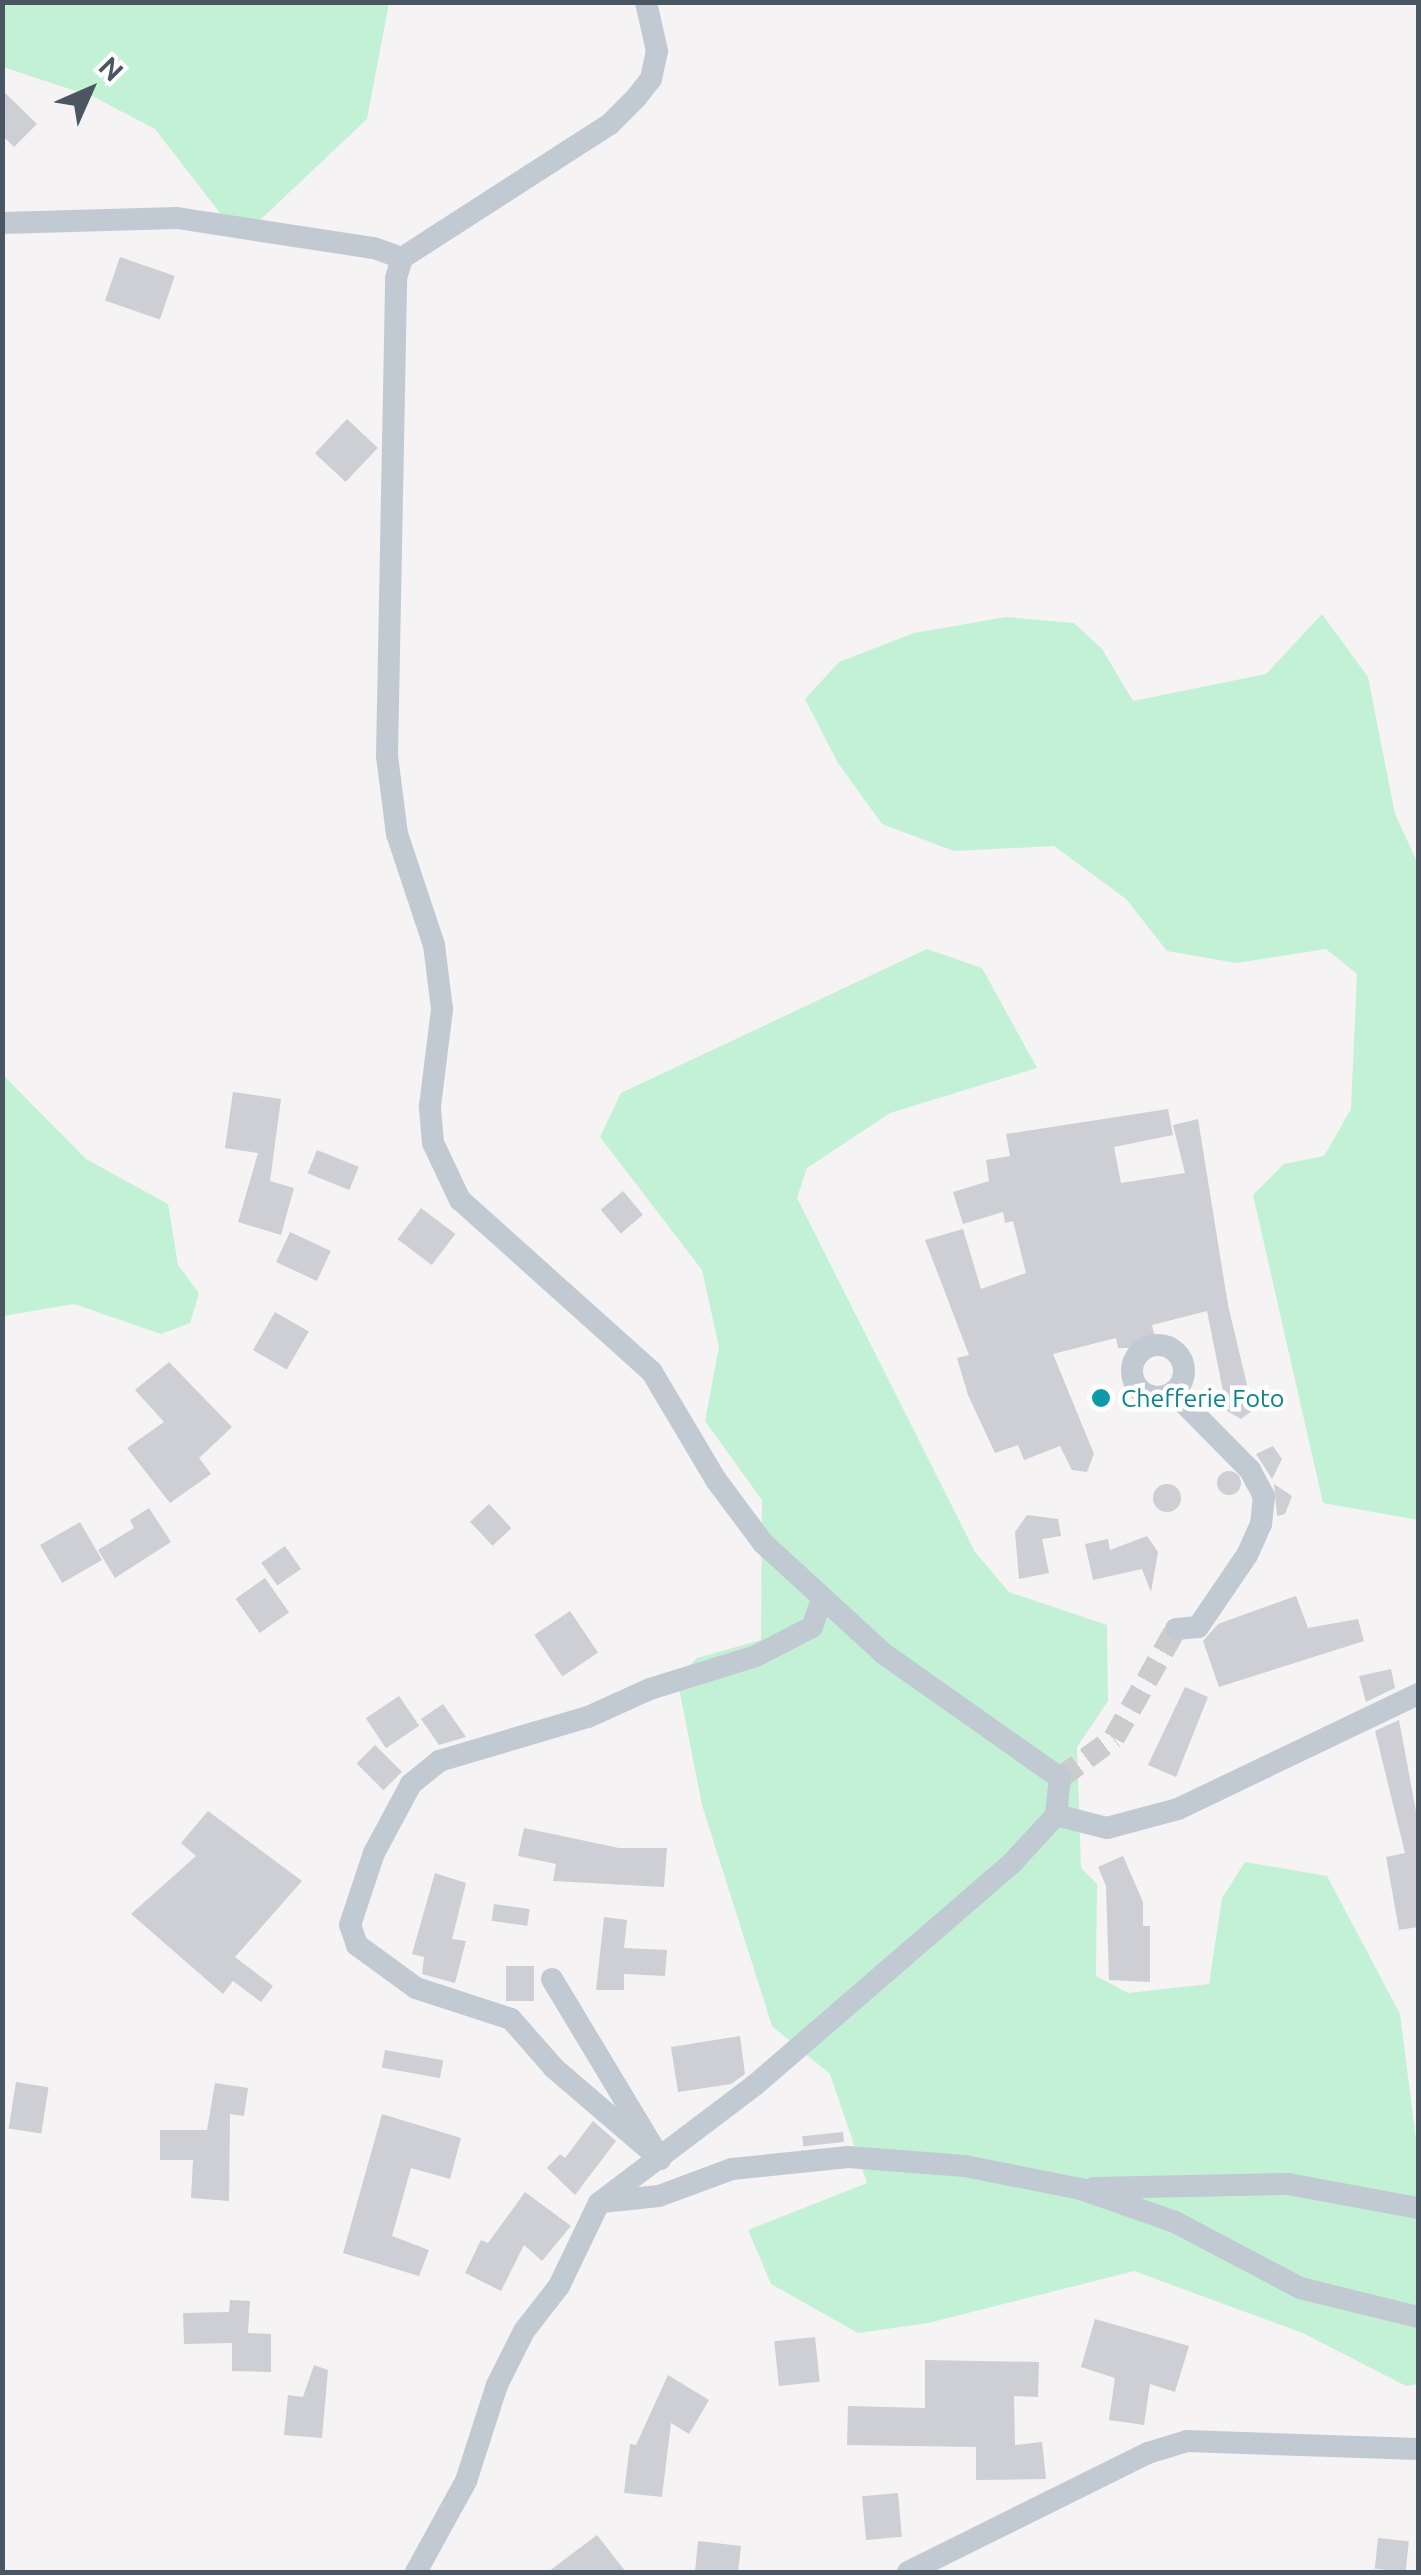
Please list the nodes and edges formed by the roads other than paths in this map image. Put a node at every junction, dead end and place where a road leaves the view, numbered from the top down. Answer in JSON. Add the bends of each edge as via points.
{"nodes":[{"id":1,"x":646,"y":2,"type":"edge"},
{"id":2,"x":2,"y":224,"type":"edge"},
{"id":3,"x":402,"y":258,"type":"junction"},
{"id":4,"x":1173,"y":1392,"type":"dead end"},
{"id":5,"x":822,"y":1599,"type":"junction"},
{"id":6,"x":1176,"y":1629,"type":"tunnel mouth"},
{"id":7,"x":1418,"y":1694,"type":"edge"},
{"id":8,"x":1056,"y":1815,"type":"junction"},
{"id":9,"x":552,"y":1979,"type":"dead end"},
{"id":10,"x":660,"y":2159,"type":"junction"},
{"id":11,"x":1081,"y":2188,"type":"junction"},
{"id":12,"x":598,"y":2203,"type":"junction"},
{"id":13,"x":1418,"y":2208,"type":"edge"},
{"id":14,"x":1418,"y":2317,"type":"edge"},
{"id":15,"x":1418,"y":2449,"type":"edge"},
{"id":16,"x":416,"y":2572,"type":"edge"},
{"id":17,"x":908,"y":2572,"type":"edge"}],
"edges":[{"from":1,"to":3,"type":"street","via":[[657,51],[651,79],[636,98],[610,124]]},
{"from":2,"to":3,"type":"street","via":[[177,218]]},
{"from":3,"to":5,"type":"street","via":[[390,366],[386,756],[397,834],[434,945],[442,1010],[430,1106],[433,1143],[444,1174],[472,1213],[614,1331],[652,1372],[716,1480],[763,1543]]},
{"from":4,"to":6,"type":"street","via":[[1250,1470],[1264,1496],[1247,1555],[1198,1627]]},
{"from":5,"to":8,"type":"street","via":[[883,1653],[1060,1778]]},
{"from":5,"to":10,"type":"street","via":[[812,1627],[756,1656],[650,1689],[588,1717],[439,1761],[411,1784],[382,1838],[350,1926],[373,1962],[416,1988],[510,2019],[554,2068]]},
{"from":7,"to":8,"type":"street","via":[[1178,1810],[1107,1828]]},
{"from":8,"to":10,"type":"street","via":[[912,1954]]},
{"from":9,"to":10,"type":"street"},
{"from":10,"to":12,"type":"street"},
{"from":11,"to":12,"type":"street","via":[[965,2166],[848,2157],[732,2169],[659,2196]]},
{"from":11,"to":13,"type":"street","via":[[1288,2184]]},
{"from":11,"to":14,"type":"street","via":[[1175,2222],[1300,2288]]},
{"from":12,"to":16,"type":"street","via":[[560,2286],[524,2331],[497,2385],[466,2481]]},
{"from":15,"to":17,"type":"street","via":[[1187,2441],[1148,2453]]}]}
